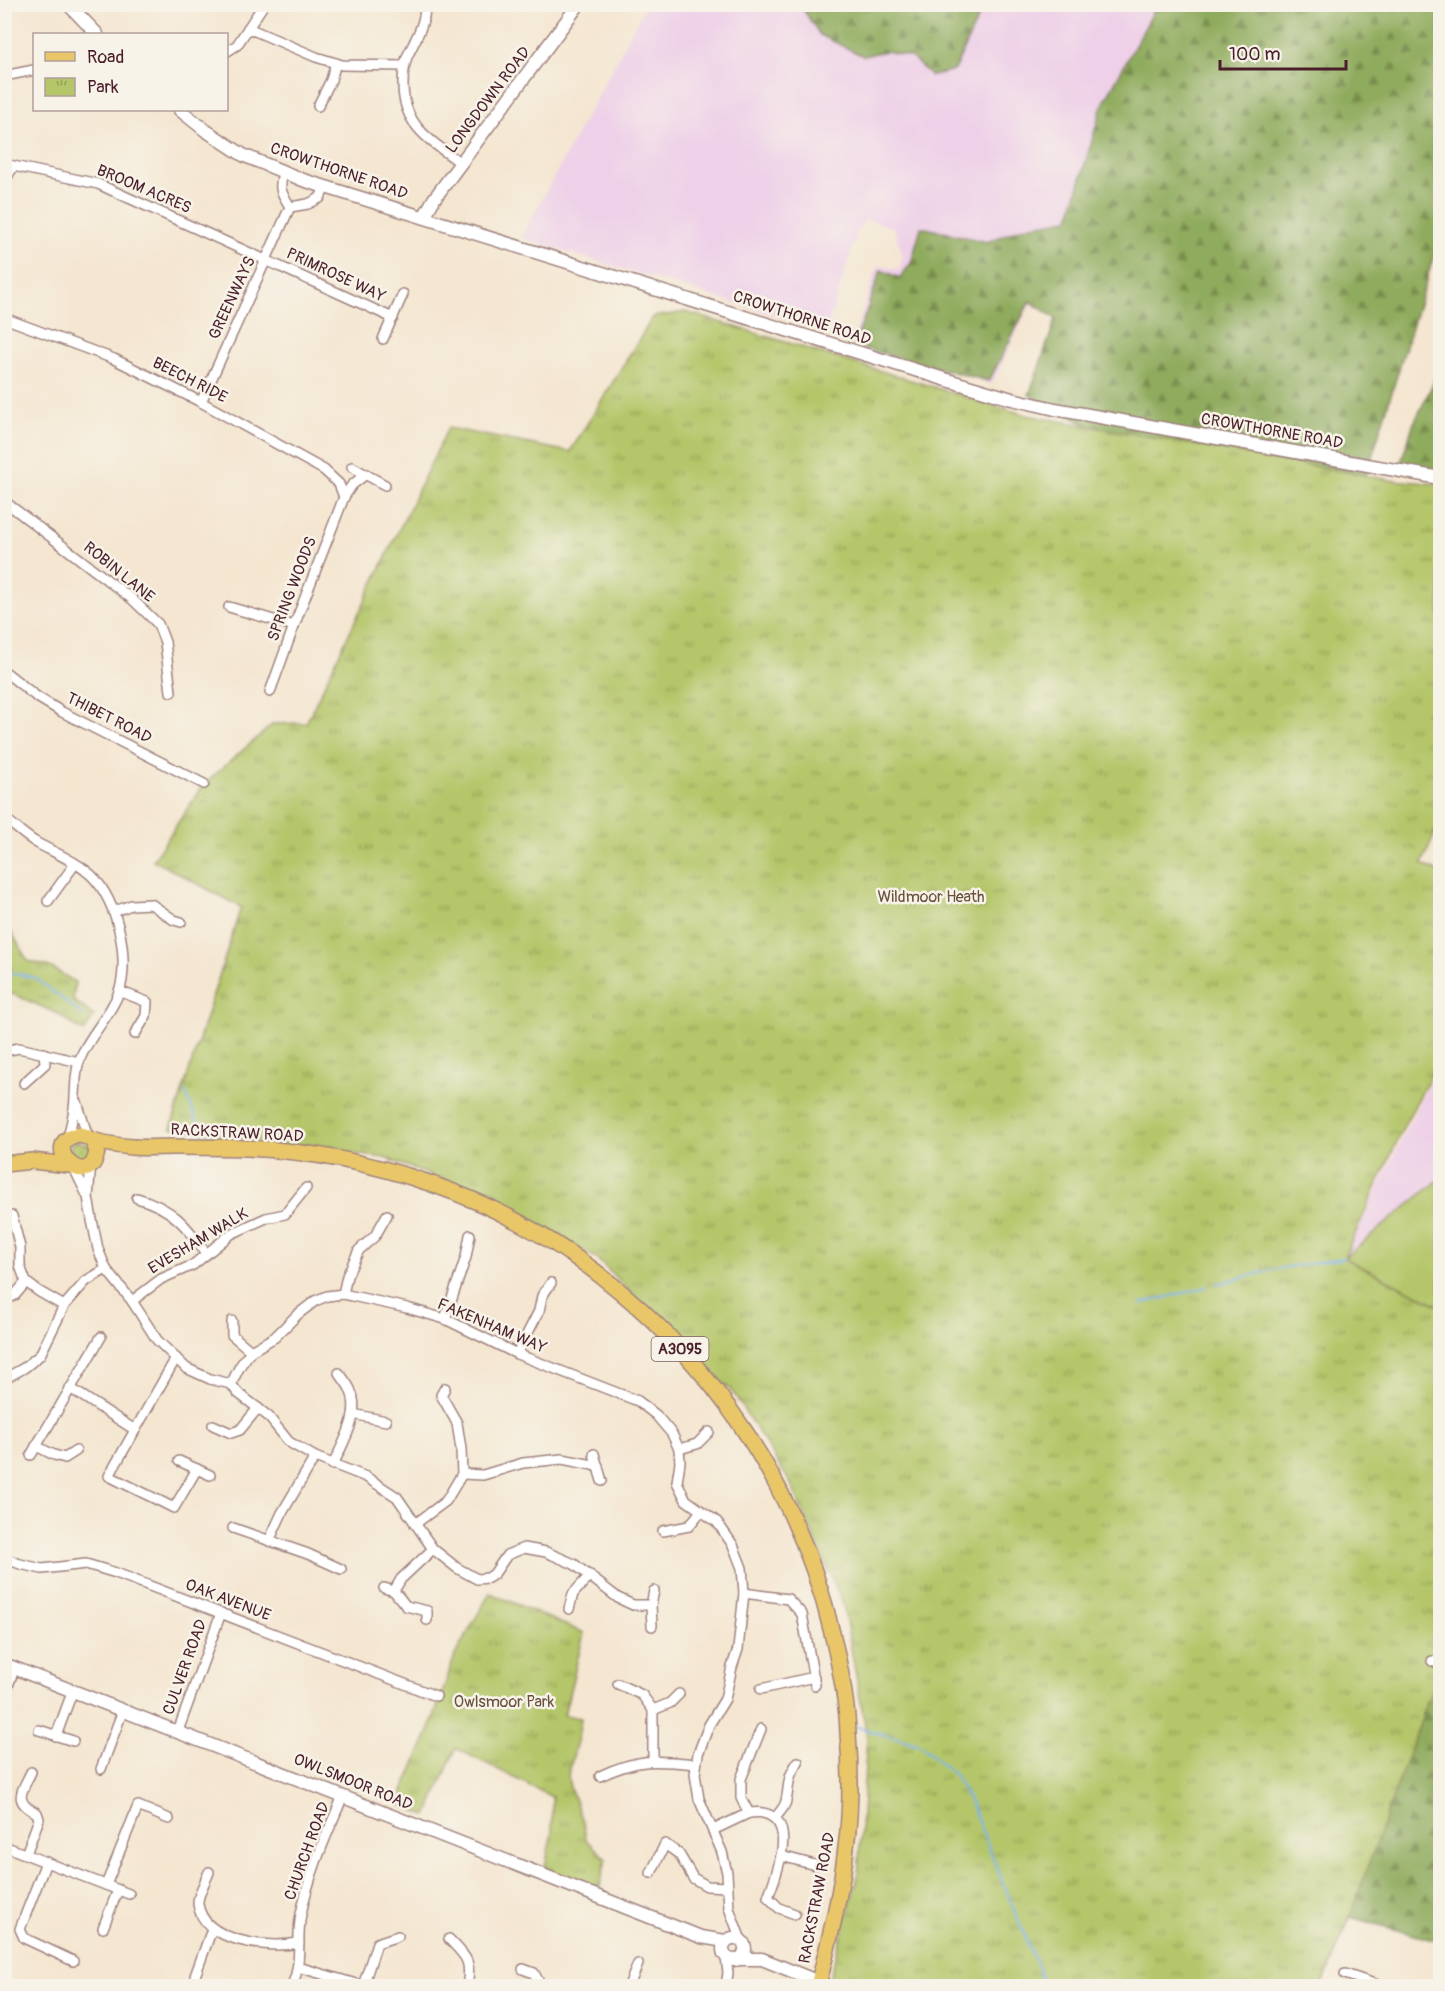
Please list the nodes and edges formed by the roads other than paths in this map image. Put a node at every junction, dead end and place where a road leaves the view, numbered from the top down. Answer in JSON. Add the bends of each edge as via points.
{"nodes":[{"id":1,"x":68,"y":4,"type":"edge"},
{"id":2,"x":264,"y":4,"type":"edge"},
{"id":3,"x":425,"y":4,"type":"edge"},
{"id":4,"x":579,"y":4,"type":"edge"},
{"id":5,"x":248,"y":28,"type":"junction"},
{"id":6,"x":96,"y":33,"type":"edge"},
{"id":7,"x":228,"y":51,"type":"edge"},
{"id":8,"x":336,"y":63,"type":"junction"},
{"id":9,"x":404,"y":66,"type":"junction"},
{"id":10,"x":33,"y":70,"type":"edge"},
{"id":11,"x":4,"y":72,"type":"edge"},
{"id":12,"x":318,"y":106,"type":"dead end"},
{"id":13,"x":181,"y":111,"type":"edge"},
{"id":14,"x":461,"y":163,"type":"junction"},
{"id":15,"x":9,"y":166,"type":"edge"},
{"id":16,"x":284,"y":173,"type":"junction"},
{"id":17,"x":4,"y":182,"type":"edge"},
{"id":18,"x":325,"y":187,"type":"junction"},
{"id":19,"x":290,"y":207,"type":"junction"},
{"id":20,"x":424,"y":217,"type":"junction"},
{"id":21,"x":266,"y":259,"type":"junction"},
{"id":22,"x":403,"y":294,"type":"dead end"},
{"id":23,"x":4,"y":318,"type":"edge"},
{"id":24,"x":393,"y":318,"type":"junction"},
{"id":25,"x":383,"y":339,"type":"dead end"},
{"id":26,"x":201,"y":402,"type":"junction"},
{"id":27,"x":352,"y":467,"type":"dead end"},
{"id":28,"x":366,"y":474,"type":"junction"},
{"id":29,"x":1440,"y":478,"type":"edge"},
{"id":30,"x":339,"y":484,"type":"junction"},
{"id":31,"x":352,"y":485,"type":"junction"},
{"id":32,"x":385,"y":485,"type":"dead end"},
{"id":33,"x":344,"y":497,"type":"junction"},
{"id":34,"x":4,"y":501,"type":"edge"},
{"id":35,"x":229,"y":607,"type":"dead end"},
{"id":36,"x":294,"y":626,"type":"junction"},
{"id":37,"x":4,"y":671,"type":"edge"},
{"id":38,"x":171,"y":692,"type":"dead end"},
{"id":39,"x":270,"y":692,"type":"dead end"},
{"id":40,"x":204,"y":784,"type":"dead end"},
{"id":41,"x":4,"y":818,"type":"edge"},
{"id":42,"x":75,"y":864,"type":"junction"},
{"id":43,"x":48,"y":901,"type":"dead end"},
{"id":44,"x":113,"y":912,"type":"junction"},
{"id":45,"x":181,"y":922,"type":"dead end"},
{"id":46,"x":119,"y":991,"type":"junction"},
{"id":47,"x":135,"y":1034,"type":"dead end"},
{"id":48,"x":4,"y":1051,"type":"edge"},
{"id":49,"x":44,"y":1053,"type":"junction"},
{"id":50,"x":78,"y":1062,"type":"junction"},
{"id":51,"x":24,"y":1083,"type":"dead end"},
{"id":52,"x":75,"y":1097,"type":"junction"},
{"id":53,"x":90,"y":1139,"type":"junction"},
{"id":54,"x":66,"y":1143,"type":"junction"},
{"id":55,"x":132,"y":1147,"type":"junction"},
{"id":56,"x":32,"y":1161,"type":"junction"},
{"id":57,"x":93,"y":1162,"type":"junction"},
{"id":58,"x":4,"y":1164,"type":"edge"},
{"id":59,"x":71,"y":1166,"type":"junction"},
{"id":60,"x":306,"y":1188,"type":"dead end"},
{"id":61,"x":88,"y":1197,"type":"junction"},
{"id":62,"x":137,"y":1198,"type":"dead end"},
{"id":63,"x":387,"y":1215,"type":"dead end"},
{"id":64,"x":12,"y":1216,"type":"dead end"},
{"id":65,"x":470,"y":1235,"type":"dead end"},
{"id":66,"x":206,"y":1254,"type":"junction"},
{"id":67,"x":106,"y":1269,"type":"junction"},
{"id":68,"x":26,"y":1282,"type":"junction"},
{"id":69,"x":550,"y":1283,"type":"dead end"},
{"id":70,"x":343,"y":1294,"type":"junction"},
{"id":71,"x":4,"y":1301,"type":"edge"},
{"id":72,"x":132,"y":1301,"type":"junction"},
{"id":73,"x":64,"y":1306,"type":"junction"},
{"id":74,"x":445,"y":1319,"type":"junction"},
{"id":75,"x":232,"y":1321,"type":"dead end"},
{"id":76,"x":101,"y":1337,"type":"dead end"},
{"id":77,"x":251,"y":1351,"type":"junction"},
{"id":78,"x":517,"y":1354,"type":"junction"},
{"id":79,"x":176,"y":1358,"type":"junction"},
{"id":80,"x":339,"y":1373,"type":"dead end"},
{"id":81,"x":4,"y":1379,"type":"edge"},
{"id":82,"x":231,"y":1384,"type":"junction"},
{"id":83,"x":70,"y":1388,"type":"junction"},
{"id":84,"x":445,"y":1388,"type":"dead end"},
{"id":85,"x":258,"y":1408,"type":"junction"},
{"id":86,"x":353,"y":1414,"type":"junction"},
{"id":87,"x":386,"y":1420,"type":"dead end"},
{"id":88,"x":213,"y":1425,"type":"dead end"},
{"id":89,"x":135,"y":1430,"type":"junction"},
{"id":90,"x":709,"y":1432,"type":"dead end"},
{"id":91,"x":36,"y":1446,"type":"junction"},
{"id":92,"x":679,"y":1449,"type":"junction"},
{"id":93,"x":76,"y":1451,"type":"dead end"},
{"id":94,"x":594,"y":1454,"type":"dead end"},
{"id":95,"x":31,"y":1455,"type":"dead end"},
{"id":96,"x":315,"y":1458,"type":"junction"},
{"id":97,"x":179,"y":1461,"type":"dead end"},
{"id":98,"x":333,"y":1465,"type":"junction"},
{"id":99,"x":598,"y":1466,"type":"junction"},
{"id":100,"x":197,"y":1469,"type":"junction"},
{"id":101,"x":462,"y":1474,"type":"junction"},
{"id":102,"x":210,"y":1475,"type":"dead end"},
{"id":103,"x":602,"y":1480,"type":"dead end"},
{"id":104,"x":701,"y":1511,"type":"junction"},
{"id":105,"x":415,"y":1524,"type":"junction"},
{"id":106,"x":233,"y":1528,"type":"dead end"},
{"id":107,"x":663,"y":1531,"type":"dead end"},
{"id":108,"x":269,"y":1541,"type":"junction"},
{"id":109,"x":433,"y":1549,"type":"junction"},
{"id":110,"x":4,"y":1558,"type":"edge"},
{"id":111,"x":341,"y":1569,"type":"dead end"},
{"id":112,"x":590,"y":1575,"type":"junction"},
{"id":113,"x":384,"y":1588,"type":"dead end"},
{"id":114,"x":394,"y":1590,"type":"junction"},
{"id":115,"x":654,"y":1591,"type":"dead end"},
{"id":116,"x":744,"y":1593,"type":"junction"},
{"id":117,"x":651,"y":1605,"type":"junction"},
{"id":118,"x":569,"y":1609,"type":"dead end"},
{"id":119,"x":221,"y":1613,"type":"junction"},
{"id":120,"x":427,"y":1620,"type":"dead end"},
{"id":121,"x":652,"y":1626,"type":"dead end"},
{"id":122,"x":9,"y":1666,"type":"edge"},
{"id":123,"x":618,"y":1684,"type":"dead end"},
{"id":124,"x":761,"y":1689,"type":"dead end"},
{"id":125,"x":73,"y":1690,"type":"junction"},
{"id":126,"x":4,"y":1692,"type":"edge"},
{"id":127,"x":680,"y":1694,"type":"dead end"},
{"id":128,"x":436,"y":1696,"type":"dead end"},
{"id":129,"x":123,"y":1710,"type":"junction"},
{"id":130,"x":653,"y":1710,"type":"junction"},
{"id":131,"x":761,"y":1728,"type":"dead end"},
{"id":132,"x":39,"y":1730,"type":"dead end"},
{"id":133,"x":178,"y":1731,"type":"junction"},
{"id":134,"x":56,"y":1736,"type":"junction"},
{"id":135,"x":73,"y":1741,"type":"dead end"},
{"id":136,"x":653,"y":1760,"type":"junction"},
{"id":137,"x":798,"y":1762,"type":"dead end"},
{"id":138,"x":696,"y":1764,"type":"junction"},
{"id":139,"x":101,"y":1769,"type":"dead end"},
{"id":140,"x":31,"y":1772,"type":"dead end"},
{"id":141,"x":600,"y":1776,"type":"dead end"},
{"id":142,"x":343,"y":1796,"type":"junction"},
{"id":143,"x":749,"y":1813,"type":"junction"},
{"id":144,"x":775,"y":1818,"type":"junction"},
{"id":145,"x":169,"y":1819,"type":"dead end"},
{"id":146,"x":713,"y":1830,"type":"junction"},
{"id":147,"x":4,"y":1846,"type":"edge"},
{"id":148,"x":26,"y":1854,"type":"junction"},
{"id":149,"x":781,"y":1856,"type":"junction"},
{"id":150,"x":46,"y":1862,"type":"junction"},
{"id":151,"x":815,"y":1865,"type":"dead end"},
{"id":152,"x":209,"y":1872,"type":"dead end"},
{"id":153,"x":651,"y":1873,"type":"dead end"},
{"id":154,"x":106,"y":1885,"type":"junction"},
{"id":155,"x":727,"y":1887,"type":"junction"},
{"id":156,"x":118,"y":1890,"type":"junction"},
{"id":157,"x":129,"y":1894,"type":"dead end"},
{"id":158,"x":795,"y":1914,"type":"dead end"},
{"id":159,"x":732,"y":1921,"type":"junction"},
{"id":160,"x":103,"y":1928,"type":"dead end"},
{"id":161,"x":212,"y":1929,"type":"junction"},
{"id":162,"x":690,"y":1932,"type":"junction"},
{"id":163,"x":398,"y":1936,"type":"dead end"},
{"id":164,"x":449,"y":1939,"type":"dead end"},
{"id":165,"x":726,"y":1940,"type":"junction"},
{"id":166,"x":742,"y":1941,"type":"junction"},
{"id":167,"x":299,"y":1943,"type":"junction"},
{"id":168,"x":732,"y":1958,"type":"junction"},
{"id":169,"x":762,"y":1959,"type":"junction"},
{"id":170,"x":73,"y":1961,"type":"dead end"},
{"id":171,"x":638,"y":1964,"type":"dead end"},
{"id":172,"x":298,"y":1967,"type":"junction"},
{"id":173,"x":524,"y":1969,"type":"dead end"},
{"id":174,"x":1345,"y":1974,"type":"dead end"},
{"id":175,"x":195,"y":1976,"type":"dead end"},
{"id":176,"x":726,"y":1984,"type":"edge"},
{"id":177,"x":818,"y":1984,"type":"edge"},
{"id":178,"x":292,"y":1986,"type":"edge"},
{"id":179,"x":363,"y":1986,"type":"edge"},
{"id":180,"x":467,"y":1986,"type":"edge"},
{"id":181,"x":541,"y":1986,"type":"edge"},
{"id":182,"x":629,"y":1986,"type":"edge"},
{"id":183,"x":1380,"y":1986,"type":"edge"}],
"edges":[{"from":1,"to":6,"type":"street"},
{"from":2,"to":5,"type":"street"},
{"from":3,"to":9,"type":"street","via":[[425,16]]},
{"from":4,"to":14,"type":"street","name":"LONGDOWN ROAD"},
{"from":5,"to":7,"type":"street"},
{"from":5,"to":8,"type":"street"},
{"from":8,"to":9,"type":"street"},
{"from":8,"to":12,"type":"street"},
{"from":9,"to":14,"type":"street","via":[[403,99],[412,122],[424,136]]},
{"from":10,"to":11,"type":"street","via":[[9,75]]},
{"from":13,"to":16,"type":"street","name":"CROWTHORNE ROAD","via":[[243,155]]},
{"from":14,"to":20,"type":"street","name":"LONGDOWN ROAD"},
{"from":15,"to":17,"type":"street"},
{"from":15,"to":21,"type":"street","name":"BROOM ACRES","via":[[98,184]]},
{"from":16,"to":18,"type":"street","name":"CROWTHORNE ROAD"},
{"from":16,"to":19,"type":"street","via":[[280,191]]},
{"from":18,"to":19,"type":"street","via":[[320,198]]},
{"from":18,"to":20,"type":"street","name":"CROWTHORNE ROAD"},
{"from":19,"to":21,"type":"street","name":"GREENWAYS"},
{"from":20,"to":29,"type":"street","name":"CROWTHORNE ROAD","via":[[1012,399]]},
{"from":21,"to":24,"type":"street","name":"PRIMROSE WAY"},
{"from":21,"to":26,"type":"street","name":"GREENWAYS"},
{"from":22,"to":24,"type":"street","name":"PRIMROSE WAY"},
{"from":23,"to":26,"type":"street","name":"BEECH RIDE","via":[[114,359]]},
{"from":24,"to":25,"type":"street","name":"PRIMROSE WAY"},
{"from":26,"to":30,"type":"street","name":"BEECH RIDE","via":[[300,455]]},
{"from":27,"to":28,"type":"street"},
{"from":28,"to":31,"type":"street","name":"SPRING WOODS"},
{"from":28,"to":32,"type":"street"},
{"from":30,"to":31,"type":"street"},
{"from":30,"to":33,"type":"street","name":"BEECH RIDE"},
{"from":31,"to":33,"type":"street","name":"SPRING WOODS"},
{"from":33,"to":36,"type":"street","name":"SPRING WOODS"},
{"from":34,"to":38,"type":"street","name":"ROBIN LANE","via":[[132,599],[158,624],[165,642]]},
{"from":35,"to":36,"type":"street"},
{"from":36,"to":39,"type":"street","name":"SPRING WOODS"},
{"from":37,"to":40,"type":"street","name":"THIBET ROAD","via":[[62,712]]},
{"from":41,"to":42,"type":"street","via":[[35,842]]},
{"from":42,"to":43,"type":"street"},
{"from":42,"to":44,"type":"street","via":[[87,871],[106,894]]},
{"from":44,"to":45,"type":"street","via":[[131,905],[151,904]]},
{"from":44,"to":46,"type":"street","via":[[123,960]]},
{"from":46,"to":47,"type":"street","via":[[147,1002],[144,1022]]},
{"from":46,"to":50,"type":"street"},
{"from":48,"to":49,"type":"street","via":[[19,1048]]},
{"from":49,"to":50,"type":"street"},
{"from":49,"to":51,"type":"street","via":[[45,1064]]},
{"from":50,"to":52,"type":"street"},
{"from":52,"to":53,"type":"street"},
{"from":52,"to":54,"type":"street"},
{"from":53,"to":54,"type":"main road","via":[[77,1135]]},
{"from":53,"to":55,"type":"main road","name":"RACKSTRAW ROAD","number":"A3095"},
{"from":53,"to":57,"type":"main road","via":[[96,1148]]},
{"from":54,"to":56,"type":"main road"},
{"from":54,"to":59,"type":"main road","via":[[63,1154]]},
{"from":55,"to":57,"type":"main road","name":"RACKSTRAW ROAD","number":"A3095"},
{"from":55,"to":177,"type":"main road","name":"RACKSTRAW ROAD","number":"A3095","via":[[233,1147],[305,1153],[376,1168],[450,1191],[533,1230],[596,1272],[654,1321],[703,1375],[744,1430],[788,1506],[818,1581],[840,1668],[848,1731],[848,1833]]},
{"from":56,"to":58,"type":"main road"},
{"from":56,"to":59,"type":"main road"},
{"from":57,"to":59,"type":"main road","via":[[83,1168]]},
{"from":57,"to":61,"type":"street"},
{"from":59,"to":61,"type":"street"},
{"from":60,"to":66,"type":"street","name":"EVESHAM WALK","via":[[285,1214],[250,1224]]},
{"from":61,"to":67,"type":"street"},
{"from":62,"to":66,"type":"street","via":[[152,1202],[182,1221]]},
{"from":63,"to":70,"type":"street","via":[[375,1236],[359,1250]]},
{"from":64,"to":68,"type":"street"},
{"from":65,"to":74,"type":"street"},
{"from":66,"to":72,"type":"street","name":"EVESHAM WALK"},
{"from":67,"to":72,"type":"street"},
{"from":67,"to":73,"type":"street","via":[[86,1281]]},
{"from":68,"to":71,"type":"street"},
{"from":68,"to":73,"type":"street"},
{"from":69,"to":78,"type":"street"},
{"from":70,"to":74,"type":"street","name":"FAKENHAM WAY"},
{"from":70,"to":77,"type":"street","name":"FAKENHAM WAY","via":[[315,1301],[275,1337]]},
{"from":72,"to":79,"type":"street","via":[[158,1340]]},
{"from":73,"to":81,"type":"street","via":[[40,1355]]},
{"from":74,"to":78,"type":"street","name":"FAKENHAM WAY"},
{"from":75,"to":77,"type":"street","via":[[232,1335]]},
{"from":76,"to":83,"type":"street"},
{"from":77,"to":82,"type":"street","name":"FAKENHAM WAY"},
{"from":78,"to":92,"type":"street","name":"FAKENHAM WAY","via":[[638,1401],[656,1415]]},
{"from":79,"to":82,"type":"street","via":[[199,1375]]},
{"from":79,"to":89,"type":"street"},
{"from":80,"to":86,"type":"street","via":[[350,1390]]},
{"from":82,"to":85,"type":"street"},
{"from":83,"to":89,"type":"street"},
{"from":83,"to":91,"type":"street"},
{"from":84,"to":101,"type":"street","via":[[441,1395],[457,1423]]},
{"from":85,"to":88,"type":"street","via":[[240,1430],[231,1433]]},
{"from":85,"to":96,"type":"street","via":[[290,1442]]},
{"from":86,"to":87,"type":"street"},
{"from":86,"to":98,"type":"street"},
{"from":89,"to":100,"type":"street","via":[[109,1476],[174,1508]]},
{"from":90,"to":92,"type":"street","via":[[697,1444]]},
{"from":91,"to":93,"type":"street","via":[[65,1458]]},
{"from":91,"to":95,"type":"street"},
{"from":92,"to":104,"type":"street","via":[[677,1482],[686,1500]]},
{"from":94,"to":99,"type":"street"},
{"from":96,"to":98,"type":"street"},
{"from":96,"to":108,"type":"street"},
{"from":97,"to":100,"type":"street"},
{"from":98,"to":105,"type":"street","via":[[366,1477],[397,1497]]},
{"from":99,"to":101,"type":"street","via":[[562,1459],[523,1463],[483,1474]]},
{"from":99,"to":103,"type":"street"},
{"from":100,"to":102,"type":"street"},
{"from":101,"to":105,"type":"street","via":[[446,1501]]},
{"from":104,"to":107,"type":"street","via":[[688,1526]]},
{"from":104,"to":116,"type":"street","via":[[717,1522],[733,1545],[742,1568]]},
{"from":105,"to":109,"type":"street"},
{"from":106,"to":108,"type":"street"},
{"from":108,"to":111,"type":"street"},
{"from":109,"to":112,"type":"street","via":[[477,1579],[488,1578],[507,1555],[524,1548],[546,1552]]},
{"from":109,"to":114,"type":"street"},
{"from":110,"to":119,"type":"street","name":"OAK AVENUE","via":[[42,1569],[86,1564]]},
{"from":112,"to":117,"type":"street","via":[[618,1598],[633,1605]]},
{"from":112,"to":118,"type":"street","via":[[573,1594]]},
{"from":113,"to":114,"type":"street"},
{"from":114,"to":120,"type":"street","via":[[406,1606],[427,1611]]},
{"from":115,"to":117,"type":"street"},
{"from":116,"to":124,"type":"street","via":[[788,1599],[801,1614],[815,1681]]},
{"from":116,"to":138,"type":"street","via":[[738,1650],[725,1698],[709,1725]]},
{"from":117,"to":121,"type":"street"},
{"from":119,"to":128,"type":"street","name":"OAK AVENUE"},
{"from":119,"to":133,"type":"street","name":"CULVER ROAD"},
{"from":122,"to":125,"type":"street","name":"OWLSMOOR ROAD"},
{"from":122,"to":126,"type":"street"},
{"from":123,"to":130,"type":"street","via":[[642,1695]]},
{"from":125,"to":129,"type":"street","name":"OWLSMOOR ROAD"},
{"from":125,"to":134,"type":"street"},
{"from":127,"to":130,"type":"street"},
{"from":129,"to":133,"type":"street","name":"OWLSMOOR ROAD"},
{"from":129,"to":139,"type":"street"},
{"from":130,"to":136,"type":"street"},
{"from":131,"to":143,"type":"street","via":[[741,1779],[741,1798]]},
{"from":132,"to":134,"type":"street"},
{"from":133,"to":142,"type":"street","name":"OWLSMOOR ROAD"},
{"from":134,"to":135,"type":"street"},
{"from":136,"to":138,"type":"street"},
{"from":136,"to":141,"type":"street","via":[[622,1766]]},
{"from":137,"to":144,"type":"street","via":[[787,1786],[786,1803]]},
{"from":138,"to":146,"type":"street","via":[[699,1799]]},
{"from":140,"to":148,"type":"street","via":[[21,1802],[39,1819]]},
{"from":142,"to":162,"type":"street","name":"OWLSMOOR ROAD"},
{"from":142,"to":167,"type":"street","name":"CHURCH ROAD","via":[[306,1892]]},
{"from":143,"to":144,"type":"street"},
{"from":143,"to":146,"type":"street"},
{"from":144,"to":149,"type":"street","via":[[783,1831]]},
{"from":145,"to":154,"type":"street","via":[[138,1806]]},
{"from":146,"to":155,"type":"street","via":[[722,1852]]},
{"from":147,"to":148,"type":"street"},
{"from":148,"to":150,"type":"street"},
{"from":149,"to":151,"type":"street"},
{"from":149,"to":158,"type":"street","via":[[768,1897],[778,1908]]},
{"from":150,"to":154,"type":"street"},
{"from":150,"to":170,"type":"street","via":[[20,1929],[24,1938]]},
{"from":152,"to":161,"type":"street","via":[[198,1901],[203,1919]]},
{"from":153,"to":155,"type":"street","via":[[665,1844],[679,1854],[693,1878],[707,1886]]},
{"from":154,"to":156,"type":"street"},
{"from":155,"to":159,"type":"street"},
{"from":156,"to":157,"type":"street"},
{"from":156,"to":160,"type":"street"},
{"from":159,"to":165,"type":"street"},
{"from":159,"to":166,"type":"street"},
{"from":161,"to":167,"type":"street","via":[[260,1945]]},
{"from":161,"to":175,"type":"street"},
{"from":162,"to":165,"type":"street","name":"OWLSMOOR ROAD"},
{"from":162,"to":168,"type":"street","name":"OWLSMOOR ROAD"},
{"from":163,"to":179,"type":"street","via":[[377,1943]]},
{"from":164,"to":180,"type":"street","via":[[467,1958]]},
{"from":165,"to":166,"type":"street"},
{"from":165,"to":168,"type":"street","via":[[722,1947]]},
{"from":166,"to":168,"type":"street","via":[[745,1953]]},
{"from":166,"to":169,"type":"street"},
{"from":167,"to":172,"type":"street","name":"CHURCH ROAD"},
{"from":168,"to":169,"type":"street"},
{"from":168,"to":176,"type":"street"},
{"from":169,"to":177,"type":"street"},
{"from":171,"to":182,"type":"street"},
{"from":172,"to":178,"type":"street","name":"CHURCH ROAD"},
{"from":172,"to":179,"type":"street"},
{"from":173,"to":181,"type":"street","via":[[534,1973]]},
{"from":174,"to":183,"type":"street"}]}
